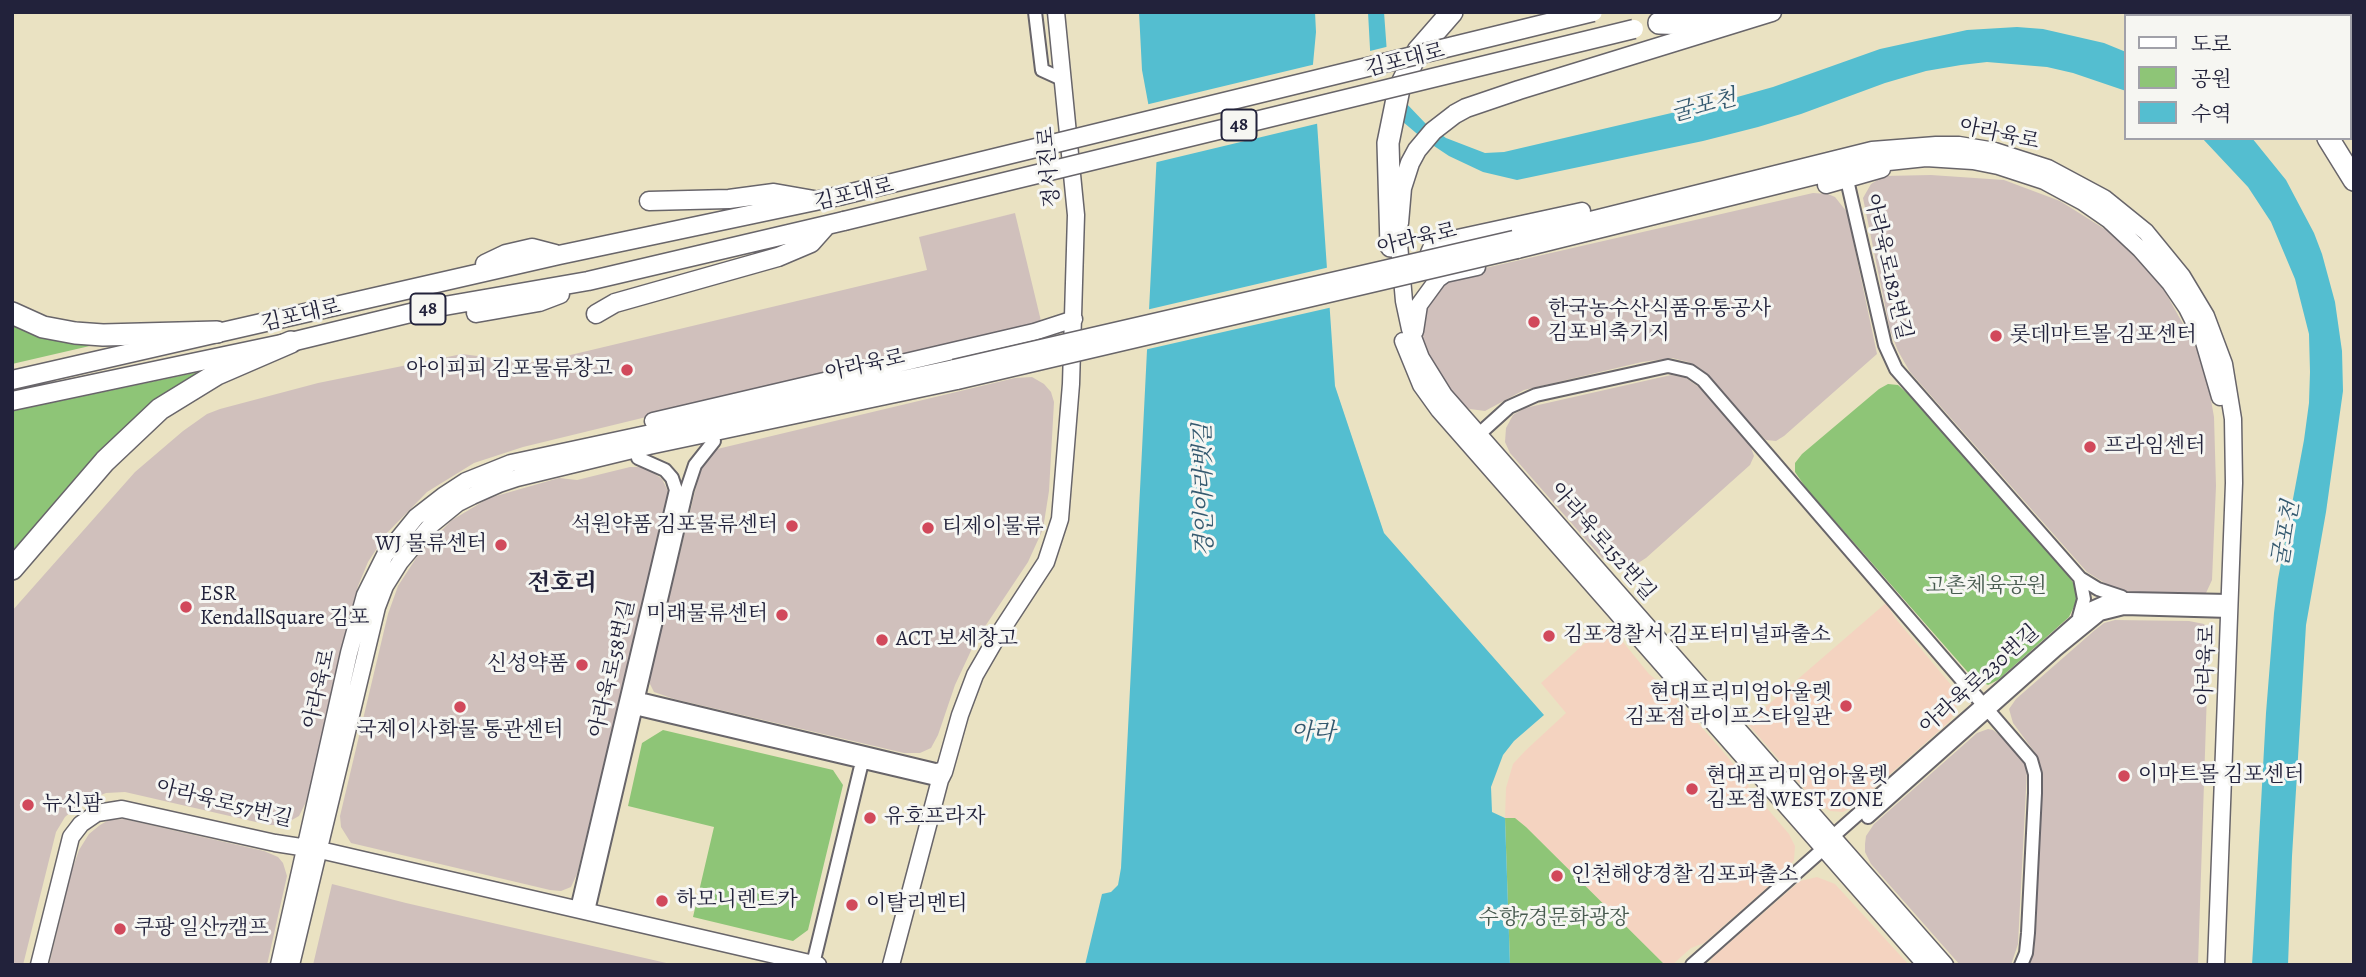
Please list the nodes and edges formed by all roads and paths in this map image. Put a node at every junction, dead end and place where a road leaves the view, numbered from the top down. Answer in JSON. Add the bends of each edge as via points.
{"nodes":[{"id":1,"x":1035,"y":12,"type":"edge"},
{"id":2,"x":1056,"y":12,"type":"edge"},
{"id":3,"x":1452,"y":12,"type":"edge"},
{"id":4,"x":1593,"y":12,"type":"edge"},
{"id":5,"x":1702,"y":12,"type":"edge"},
{"id":6,"x":1754,"y":12,"type":"edge"},
{"id":7,"x":1772,"y":12,"type":"edge"},
{"id":8,"x":1659,"y":23,"type":"junction"},
{"id":9,"x":1064,"y":80,"type":"junction"},
{"id":10,"x":2329,"y":140,"type":"edge"},
{"id":11,"x":1896,"y":153,"type":"junction"},
{"id":12,"x":1847,"y":180,"type":"junction"},
{"id":13,"x":2354,"y":180,"type":"edge"},
{"id":14,"x":649,"y":201,"type":"dead end"},
{"id":15,"x":818,"y":201,"type":"junction"},
{"id":16,"x":836,"y":223,"type":"junction"},
{"id":17,"x":1395,"y":245,"type":"junction"},
{"id":18,"x":1455,"y":273,"type":"junction"},
{"id":19,"x":12,"y":313,"type":"edge"},
{"id":20,"x":596,"y":314,"type":"dead end"},
{"id":21,"x":1074,"y":319,"type":"junction"},
{"id":22,"x":218,"y":332,"type":"junction"},
{"id":23,"x":1034,"y":332,"type":"junction"},
{"id":24,"x":291,"y":342,"type":"junction"},
{"id":25,"x":1415,"y":344,"type":"junction"},
{"id":26,"x":1070,"y":363,"type":"junction"},
{"id":27,"x":1042,"y":368,"type":"junction"},
{"id":28,"x":956,"y":374,"type":"junction"},
{"id":29,"x":12,"y":380,"type":"edge"},
{"id":30,"x":12,"y":401,"type":"edge"},
{"id":31,"x":1478,"y":435,"type":"junction"},
{"id":32,"x":714,"y":441,"type":"junction"},
{"id":33,"x":582,"y":447,"type":"junction"},
{"id":34,"x":638,"y":458,"type":"junction"},
{"id":35,"x":583,"y":464,"type":"junction"},
{"id":36,"x":12,"y":569,"type":"edge"},
{"id":37,"x":2080,"y":578,"type":"junction"},
{"id":38,"x":2127,"y":598,"type":"junction"},
{"id":39,"x":2225,"y":606,"type":"junction"},
{"id":40,"x":2079,"y":617,"type":"junction"},
{"id":41,"x":632,"y":702,"type":"junction"},
{"id":42,"x":1986,"y":707,"type":"junction"},
{"id":43,"x":862,"y":762,"type":"junction"},
{"id":44,"x":942,"y":774,"type":"junction"},
{"id":45,"x":1831,"y":843,"type":"junction"},
{"id":46,"x":313,"y":848,"type":"junction"},
{"id":47,"x":582,"y":910,"type":"junction"},
{"id":48,"x":815,"y":964,"type":"edge"},
{"id":49,"x":32,"y":965,"type":"edge"},
{"id":50,"x":39,"y":965,"type":"edge"},
{"id":51,"x":279,"y":965,"type":"edge"},
{"id":52,"x":291,"y":965,"type":"edge"},
{"id":53,"x":891,"y":965,"type":"edge"},
{"id":54,"x":1692,"y":965,"type":"edge"},
{"id":55,"x":1926,"y":965,"type":"edge"},
{"id":56,"x":1945,"y":965,"type":"edge"},
{"id":57,"x":2021,"y":965,"type":"edge"},
{"id":58,"x":2206,"y":965,"type":"edge"},
{"id":59,"x":2216,"y":965,"type":"edge"}],
"edges":[{"from":1,"to":9,"type":"street","via":[[1042,70]]},
{"from":2,"to":9,"type":"street","name":"정서진로"},
{"from":3,"to":17,"type":"highway","via":[[1407,69],[1389,128]]},
{"from":4,"to":15,"type":"main road","name":"김포대로","number":"48","bridge":true},
{"from":5,"to":8,"type":"main road","name":"김포대로","number":"48"},
{"from":6,"to":8,"type":"highway","via":[[1694,24]]},
{"from":7,"to":17,"type":"main road","via":[[1455,114],[1433,131],[1410,163]]},
{"from":8,"to":16,"type":"main road","name":"김포대로","number":"48","bridge":true},
{"from":9,"to":21,"type":"street","name":"정서진로","via":[[1076,215]]},
{"from":10,"to":13,"type":"highway"},
{"from":11,"to":12,"type":"street","via":[[1877,171]]},
{"from":11,"to":18,"type":"street","via":[[1875,143],[1826,150],[1432,246],[1429,261],[1436,271]]},
{"from":11,"to":28,"type":"street","name":"아라육로","bridge":true,"via":[[1872,150],[1515,244]]},
{"from":11,"to":39,"type":"street","name":"아라육로","via":[[1959,145],[2049,167],[2132,219],[2182,276],[2214,334],[2230,391],[2234,456]]},
{"from":12,"to":18,"type":"street"},
{"from":12,"to":37,"type":"street","name":"아라육로182번길","via":[[1891,362]]},
{"from":14,"to":15,"type":"main road","via":[[774,193]]},
{"from":15,"to":22,"type":"main road","name":"김포대로","number":"48"},
{"from":16,"to":20,"type":"main road","via":[[811,243],[778,257],[615,303]]},
{"from":16,"to":24,"type":"main road","name":"김포대로","number":"48","via":[[588,281],[427,309]]},
{"from":17,"to":25,"type":"street","name":"아라육로152번길"},
{"from":17,"to":45,"type":"street","name":"아라육로152번길","via":[[1396,305],[1402,336],[1426,393]]},
{"from":18,"to":25,"type":"street","via":[[1437,279],[1424,296],[1417,313]]},
{"from":19,"to":22,"type":"highway","via":[[43,327],[75,333]]},
{"from":21,"to":23,"type":"street"},
{"from":21,"to":26,"type":"street","name":"정서진로"},
{"from":22,"to":29,"type":"main road","name":"김포대로","number":"48"},
{"from":23,"to":27,"type":"street","via":[[1042,342]]},
{"from":23,"to":33,"type":"street","via":[[642,423]]},
{"from":24,"to":30,"type":"main road","name":"김포대로","number":"48"},
{"from":24,"to":36,"type":"highway","via":[[218,374],[160,409],[105,461]]},
{"from":25,"to":31,"type":"street","name":"아라육로152번길","via":[[1438,387]]},
{"from":26,"to":27,"type":"street"},
{"from":26,"to":44,"type":"street","via":[[1066,467],[1057,534],[1046,562],[975,675]]},
{"from":27,"to":32,"type":"street"},
{"from":28,"to":33,"type":"street","name":"아라육로"},
{"from":28,"to":35,"type":"street","name":"아라육로"},
{"from":31,"to":42,"type":"street","via":[[1509,407],[1528,397],[1668,366],[1690,371],[1708,386]]},
{"from":31,"to":45,"type":"street","name":"아라육로152번길"},
{"from":32,"to":34,"type":"street"},
{"from":32,"to":41,"type":"street","via":[[691,474]]},
{"from":33,"to":46,"type":"street","name":"아라육로","via":[[511,463],[467,481],[428,508],[393,543],[370,582],[355,630]]},
{"from":34,"to":35,"type":"street"},
{"from":34,"to":41,"type":"street","name":"아라육로58번길","via":[[665,470],[676,491]]},
{"from":35,"to":46,"type":"street","name":"아라육로","via":[[499,484],[472,496],[431,525],[400,562],[377,607]]},
{"from":37,"to":38,"type":"street"},
{"from":37,"to":40,"type":"street","via":[[2084,599]]},
{"from":38,"to":39,"type":"street","name":"아라육로230번길"},
{"from":38,"to":40,"type":"street","name":"아라육로230번길","via":[[2101,603]]},
{"from":39,"to":42,"type":"street","name":"아라육로230번길","via":[[2124,608],[2100,614]]},
{"from":39,"to":58,"type":"street","name":"아라육로"},
{"from":39,"to":59,"type":"street","name":"아라육로"},
{"from":40,"to":42,"type":"street","name":"아라육로230번길"},
{"from":41,"to":43,"type":"street"},
{"from":41,"to":44,"type":"street"},
{"from":41,"to":47,"type":"street","name":"아라육로58번길"},
{"from":42,"to":45,"type":"street","name":"아라육로230번길"},
{"from":42,"to":57,"type":"street","via":[[2026,753],[2035,774],[2028,933]]},
{"from":43,"to":44,"type":"street"},
{"from":43,"to":48,"type":"street"},
{"from":44,"to":53,"type":"street"},
{"from":45,"to":54,"type":"street","name":"아라육로230번길"},
{"from":45,"to":55,"type":"street","name":"아라육로152번길"},
{"from":45,"to":56,"type":"street","name":"아라육로152번길"},
{"from":46,"to":47,"type":"street"},
{"from":46,"to":49,"type":"street","name":"아라육로57번길","via":[[277,835],[138,804],[98,805],[80,816],[64,835]]},
{"from":46,"to":50,"type":"street","name":"아라육로57번길","via":[[129,810],[97,813],[81,824],[67,847]]},
{"from":46,"to":51,"type":"street","name":"아라육로"},
{"from":46,"to":52,"type":"street","name":"아라육로"},
{"from":47,"to":48,"type":"street"}]}
